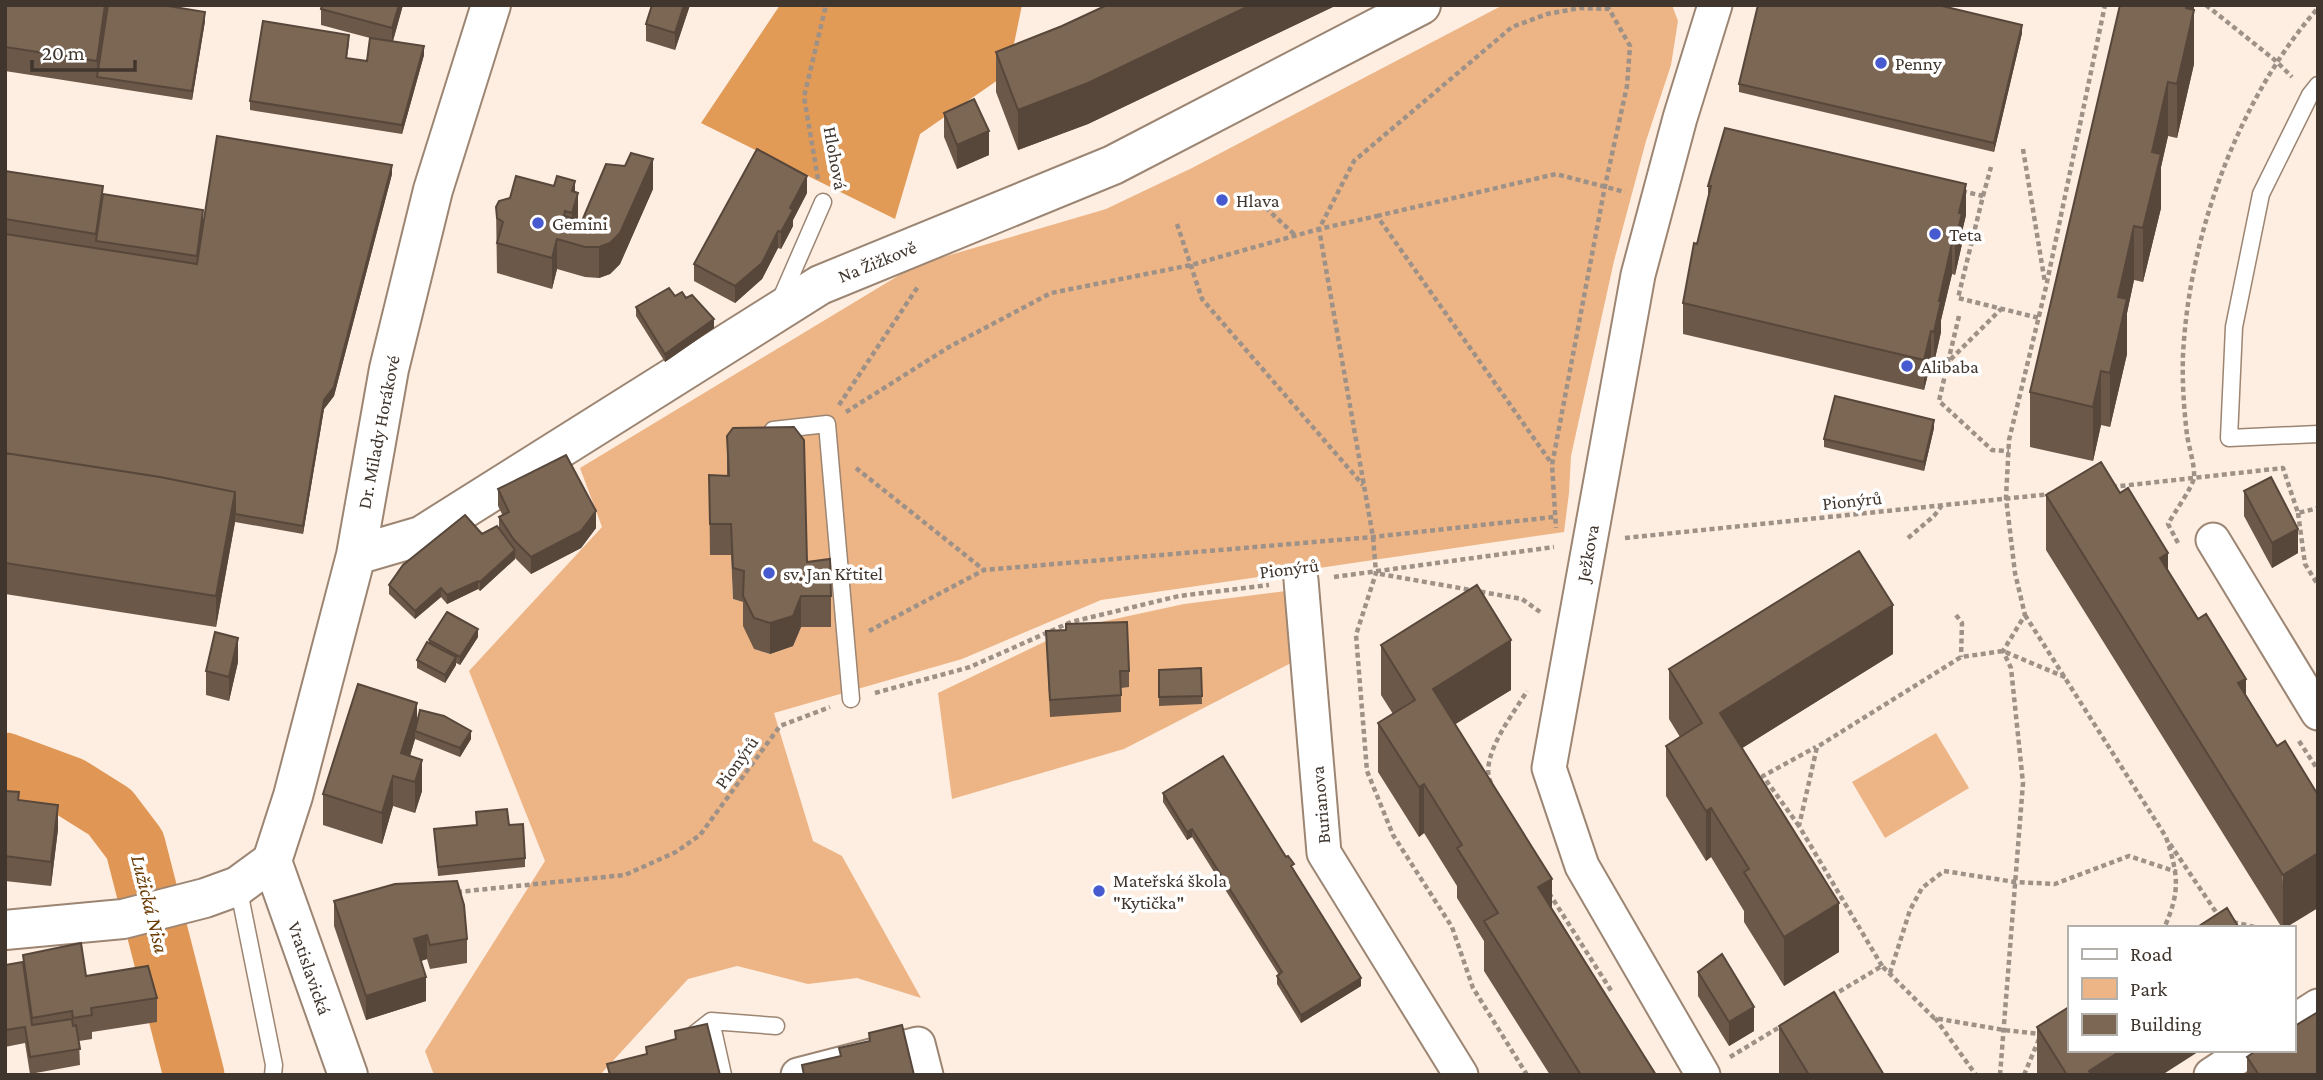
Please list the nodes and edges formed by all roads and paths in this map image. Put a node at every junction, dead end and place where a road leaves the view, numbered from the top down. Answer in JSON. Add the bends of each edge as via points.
{"nodes":[{"id":1,"x":491,"y":5,"type":"edge"},
{"id":2,"x":826,"y":5,"type":"edge"},
{"id":3,"x":1421,"y":5,"type":"edge"},
{"id":4,"x":1716,"y":5,"type":"edge"},
{"id":5,"x":2105,"y":5,"type":"edge"},
{"id":6,"x":2206,"y":5,"type":"edge"},
{"id":7,"x":1611,"y":7,"type":"edge"},
{"id":8,"x":2318,"y":8,"type":"edge"},
{"id":9,"x":2276,"y":61,"type":"junction"},
{"id":10,"x":2314,"y":90,"type":"edge"},
{"id":11,"x":2023,"y":149,"type":"dead end"},
{"id":12,"x":1992,"y":167,"type":"dead end"},
{"id":13,"x":1605,"y":186,"type":"junction"},
{"id":14,"x":1955,"y":190,"type":"edge"},
{"id":15,"x":1253,"y":196,"type":"dead end"},
{"id":16,"x":1983,"y":196,"type":"junction"},
{"id":17,"x":1657,"y":201,"type":"junction"},
{"id":18,"x":823,"y":202,"type":"joint"},
{"id":19,"x":1377,"y":216,"type":"junction"},
{"id":20,"x":1177,"y":224,"type":"dead end"},
{"id":21,"x":1319,"y":229,"type":"junction"},
{"id":22,"x":1296,"y":236,"type":"junction"},
{"id":23,"x":1191,"y":265,"type":"junction"},
{"id":24,"x":926,"y":275,"type":"dead end"},
{"id":25,"x":2046,"y":287,"type":"junction"},
{"id":26,"x":2002,"y":308,"type":"junction"},
{"id":27,"x":775,"y":311,"type":"junction"},
{"id":28,"x":1959,"y":316,"type":"dead end"},
{"id":29,"x":2039,"y":317,"type":"junction"},
{"id":30,"x":1948,"y":362,"type":"junction"},
{"id":31,"x":827,"y":424,"type":"junction"},
{"id":32,"x":755,"y":433,"type":"edge"},
{"id":33,"x":2318,"y":434,"type":"edge"},
{"id":34,"x":829,"y":447,"type":"junction"},
{"id":35,"x":2009,"y":451,"type":"junction"},
{"id":36,"x":1552,"y":465,"type":"junction"},
{"id":37,"x":2194,"y":478,"type":"junction"},
{"id":38,"x":1363,"y":485,"type":"junction"},
{"id":39,"x":2099,"y":488,"type":"edge"},
{"id":40,"x":2059,"y":493,"type":"edge"},
{"id":41,"x":2006,"y":498,"type":"junction"},
{"id":42,"x":1942,"y":505,"type":"junction"},
{"id":43,"x":2318,"y":508,"type":"edge"},
{"id":44,"x":2298,"y":513,"type":"junction"},
{"id":45,"x":1373,"y":537,"type":"junction"},
{"id":46,"x":1908,"y":538,"type":"dead end"},
{"id":47,"x":2213,"y":540,"type":"dead end"},
{"id":48,"x":1588,"y":542,"type":"junction"},
{"id":49,"x":356,"y":555,"type":"junction"},
{"id":50,"x":984,"y":570,"type":"junction"},
{"id":51,"x":1376,"y":573,"type":"junction"},
{"id":52,"x":1301,"y":580,"type":"junction"},
{"id":53,"x":2318,"y":585,"type":"edge"},
{"id":54,"x":1956,"y":615,"type":"dead end"},
{"id":55,"x":2025,"y":615,"type":"junction"},
{"id":56,"x":1550,"y":620,"type":"dead end"},
{"id":57,"x":846,"y":643,"type":"junction"},
{"id":58,"x":2003,"y":651,"type":"junction"},
{"id":59,"x":1961,"y":657,"type":"junction"},
{"id":60,"x":2067,"y":678,"type":"junction"},
{"id":61,"x":851,"y":699,"type":"junction"},
{"id":62,"x":2318,"y":713,"type":"edge"},
{"id":63,"x":1817,"y":747,"type":"junction"},
{"id":64,"x":1799,"y":826,"type":"junction"},
{"id":65,"x":2166,"y":837,"type":"junction"},
{"id":66,"x":272,"y":861,"type":"junction"},
{"id":67,"x":2177,"y":872,"type":"junction"},
{"id":68,"x":2015,"y":882,"type":"junction"},
{"id":69,"x":221,"y":892,"type":"junction"},
{"id":70,"x":450,"y":893,"type":"edge"},
{"id":71,"x":2222,"y":920,"type":"junction"},
{"id":72,"x":2216,"y":924,"type":"edge"},
{"id":73,"x":2165,"y":926,"type":"edge"},
{"id":74,"x":2250,"y":926,"type":"edge"},
{"id":75,"x":5,"y":930,"type":"edge"},
{"id":76,"x":1882,"y":966,"type":"junction"},
{"id":77,"x":1890,"y":973,"type":"junction"},
{"id":78,"x":1822,"y":1002,"type":"edge"},
{"id":79,"x":2318,"y":1006,"type":"edge"},
{"id":80,"x":1934,"y":1018,"type":"junction"},
{"id":81,"x":2295,"y":1020,"type":"edge"},
{"id":82,"x":711,"y":1021,"type":"junction"},
{"id":83,"x":1786,"y":1023,"type":"edge"},
{"id":84,"x":776,"y":1026,"type":"dead end"},
{"id":85,"x":2050,"y":1028,"type":"edge"},
{"id":86,"x":2004,"y":1030,"type":"junction"},
{"id":87,"x":2040,"y":1034,"type":"junction"},
{"id":88,"x":682,"y":1044,"type":"edge"},
{"id":89,"x":2246,"y":1052,"type":"edge"},
{"id":90,"x":1703,"y":1074,"type":"edge"},
{"id":91,"x":274,"y":1075,"type":"edge"},
{"id":92,"x":348,"y":1075,"type":"edge"},
{"id":93,"x":723,"y":1075,"type":"edge"},
{"id":94,"x":798,"y":1075,"type":"edge"},
{"id":95,"x":926,"y":1075,"type":"edge"},
{"id":96,"x":1461,"y":1075,"type":"edge"},
{"id":97,"x":1527,"y":1075,"type":"edge"},
{"id":98,"x":1976,"y":1075,"type":"edge"},
{"id":99,"x":2000,"y":1075,"type":"edge"},
{"id":100,"x":2024,"y":1075,"type":"edge"},
{"id":101,"x":2211,"y":1075,"type":"edge"}],
"edges":[{"from":1,"to":49,"type":"street","name":"Dr. Milady Horákové","via":[[436,179],[401,318]]},
{"from":2,"to":18,"type":"path","name":"Hlohová","via":[[804,97]]},
{"from":3,"to":27,"type":"street","name":"Na Žižkově","via":[[1113,165],[820,285]]},
{"from":4,"to":17,"type":"street","name":"Ježkova"},
{"from":5,"to":25,"type":"path"},
{"from":6,"to":9,"type":"path"},
{"from":7,"to":13,"type":"path","via":[[1630,46],[1627,86]]},
{"from":7,"to":21,"type":"path","via":[[1546,14],[1512,27],[1354,161]]},
{"from":8,"to":9,"type":"path"},
{"from":9,"to":10,"type":"path"},
{"from":9,"to":37,"type":"path","via":[[2226,163],[2190,293],[2183,357]]},
{"from":10,"to":33,"type":"lane","via":[[2261,194],[2234,327],[2229,438]]},
{"from":11,"to":25,"type":"path"},
{"from":12,"to":16,"type":"path"},
{"from":13,"to":17,"type":"path"},
{"from":13,"to":19,"type":"path","via":[[1556,174]]},
{"from":13,"to":36,"type":"path"},
{"from":14,"to":16,"type":"path"},
{"from":15,"to":22,"type":"path"},
{"from":16,"to":26,"type":"path","via":[[1958,298]]},
{"from":17,"to":48,"type":"street","name":"Ježkova","via":[[1638,275]]},
{"from":18,"to":27,"type":"lane","name":"Hlohová"},
{"from":19,"to":21,"type":"path"},
{"from":19,"to":36,"type":"path"},
{"from":20,"to":23,"type":"path"},
{"from":21,"to":22,"type":"path"},
{"from":21,"to":38,"type":"path"},
{"from":22,"to":23,"type":"path"},
{"from":23,"to":31,"type":"path","via":[[1051,293],[949,347]]},
{"from":23,"to":38,"type":"path","via":[[1202,299]]},
{"from":24,"to":31,"type":"path"},
{"from":25,"to":29,"type":"path"},
{"from":26,"to":29,"type":"path"},
{"from":26,"to":30,"type":"path"},
{"from":27,"to":49,"type":"street","name":"Na Žižkově","via":[[421,536]]},
{"from":28,"to":30,"type":"path"},
{"from":29,"to":35,"type":"path"},
{"from":30,"to":35,"type":"path","via":[[1939,401],[1992,450]]},
{"from":31,"to":32,"type":"lane"},
{"from":31,"to":34,"type":"lane"},
{"from":34,"to":50,"type":"path"},
{"from":34,"to":57,"type":"lane"},
{"from":35,"to":41,"type":"path"},
{"from":36,"to":45,"type":"path","via":[[1554,517]]},
{"from":37,"to":39,"type":"path"},
{"from":37,"to":44,"type":"path","via":[[2283,468]]},
{"from":38,"to":45,"type":"path"},
{"from":40,"to":41,"type":"path","name":"Pionýrů"},
{"from":41,"to":42,"type":"path","name":"Pionýrů"},
{"from":41,"to":55,"type":"path"},
{"from":42,"to":46,"type":"path"},
{"from":42,"to":48,"type":"path","name":"Pionýrů"},
{"from":43,"to":44,"type":"path"},
{"from":44,"to":53,"type":"path","via":[[2305,564]]},
{"from":45,"to":50,"type":"path"},
{"from":45,"to":51,"type":"path"},
{"from":47,"to":62,"type":"street"},
{"from":48,"to":51,"type":"path","name":"Pionýrů"},
{"from":48,"to":90,"type":"street","name":"Ježkova","via":[[1549,768],[1582,866]]},
{"from":49,"to":66,"type":"street","name":"Dr. Milady Horákové"},
{"from":50,"to":57,"type":"path"},
{"from":51,"to":52,"type":"path","name":"Pionýrů"},
{"from":51,"to":56,"type":"path","via":[[1522,599]]},
{"from":51,"to":97,"type":"path","via":[[1356,635],[1367,771],[1393,835],[1452,927],[1473,988]]},
{"from":52,"to":61,"type":"path","name":"Pionýrů","via":[[1179,596],[1071,622],[970,667]]},
{"from":52,"to":96,"type":"street","name":"Burianova","via":[[1324,853]]},
{"from":54,"to":59,"type":"path","via":[[1962,623]]},
{"from":55,"to":58,"type":"path"},
{"from":55,"to":60,"type":"path"},
{"from":57,"to":61,"type":"lane"},
{"from":58,"to":59,"type":"path"},
{"from":58,"to":60,"type":"path"},
{"from":58,"to":68,"type":"path","via":[[2011,668],[2023,783]]},
{"from":59,"to":63,"type":"path"},
{"from":60,"to":65,"type":"path"},
{"from":61,"to":70,"type":"path","name":"Pionýrů","via":[[780,726],[700,835],[676,852],[625,875]]},
{"from":63,"to":64,"type":"path"},
{"from":63,"to":64,"type":"path","via":[[1763,776]]},
{"from":64,"to":76,"type":"path"},
{"from":65,"to":67,"type":"path"},
{"from":65,"to":71,"type":"path"},
{"from":66,"to":69,"type":"street"},
{"from":66,"to":92,"type":"street","name":"Vratislavická"},
{"from":67,"to":68,"type":"path","via":[[2129,856],[2055,884]]},
{"from":67,"to":73,"type":"path"},
{"from":68,"to":77,"type":"path","via":[[1944,871],[1922,888],[1910,910]]},
{"from":68,"to":86,"type":"path"},
{"from":69,"to":75,"type":"street","via":[[123,919]]},
{"from":69,"to":91,"type":"lane"},
{"from":71,"to":72,"type":"path"},
{"from":71,"to":74,"type":"path"},
{"from":76,"to":77,"type":"path"},
{"from":76,"to":78,"type":"path"},
{"from":77,"to":80,"type":"path"},
{"from":79,"to":81,"type":"street"},
{"from":80,"to":86,"type":"path"},
{"from":80,"to":98,"type":"path"},
{"from":82,"to":84,"type":"lane"},
{"from":82,"to":88,"type":"lane"},
{"from":82,"to":93,"type":"lane"},
{"from":83,"to":90,"type":"path"},
{"from":85,"to":87,"type":"path"},
{"from":86,"to":87,"type":"path"},
{"from":86,"to":99,"type":"path"},
{"from":87,"to":100,"type":"path"},
{"from":89,"to":101,"type":"street"},
{"from":94,"to":95,"type":"street","via":[[918,1044]]}]}
